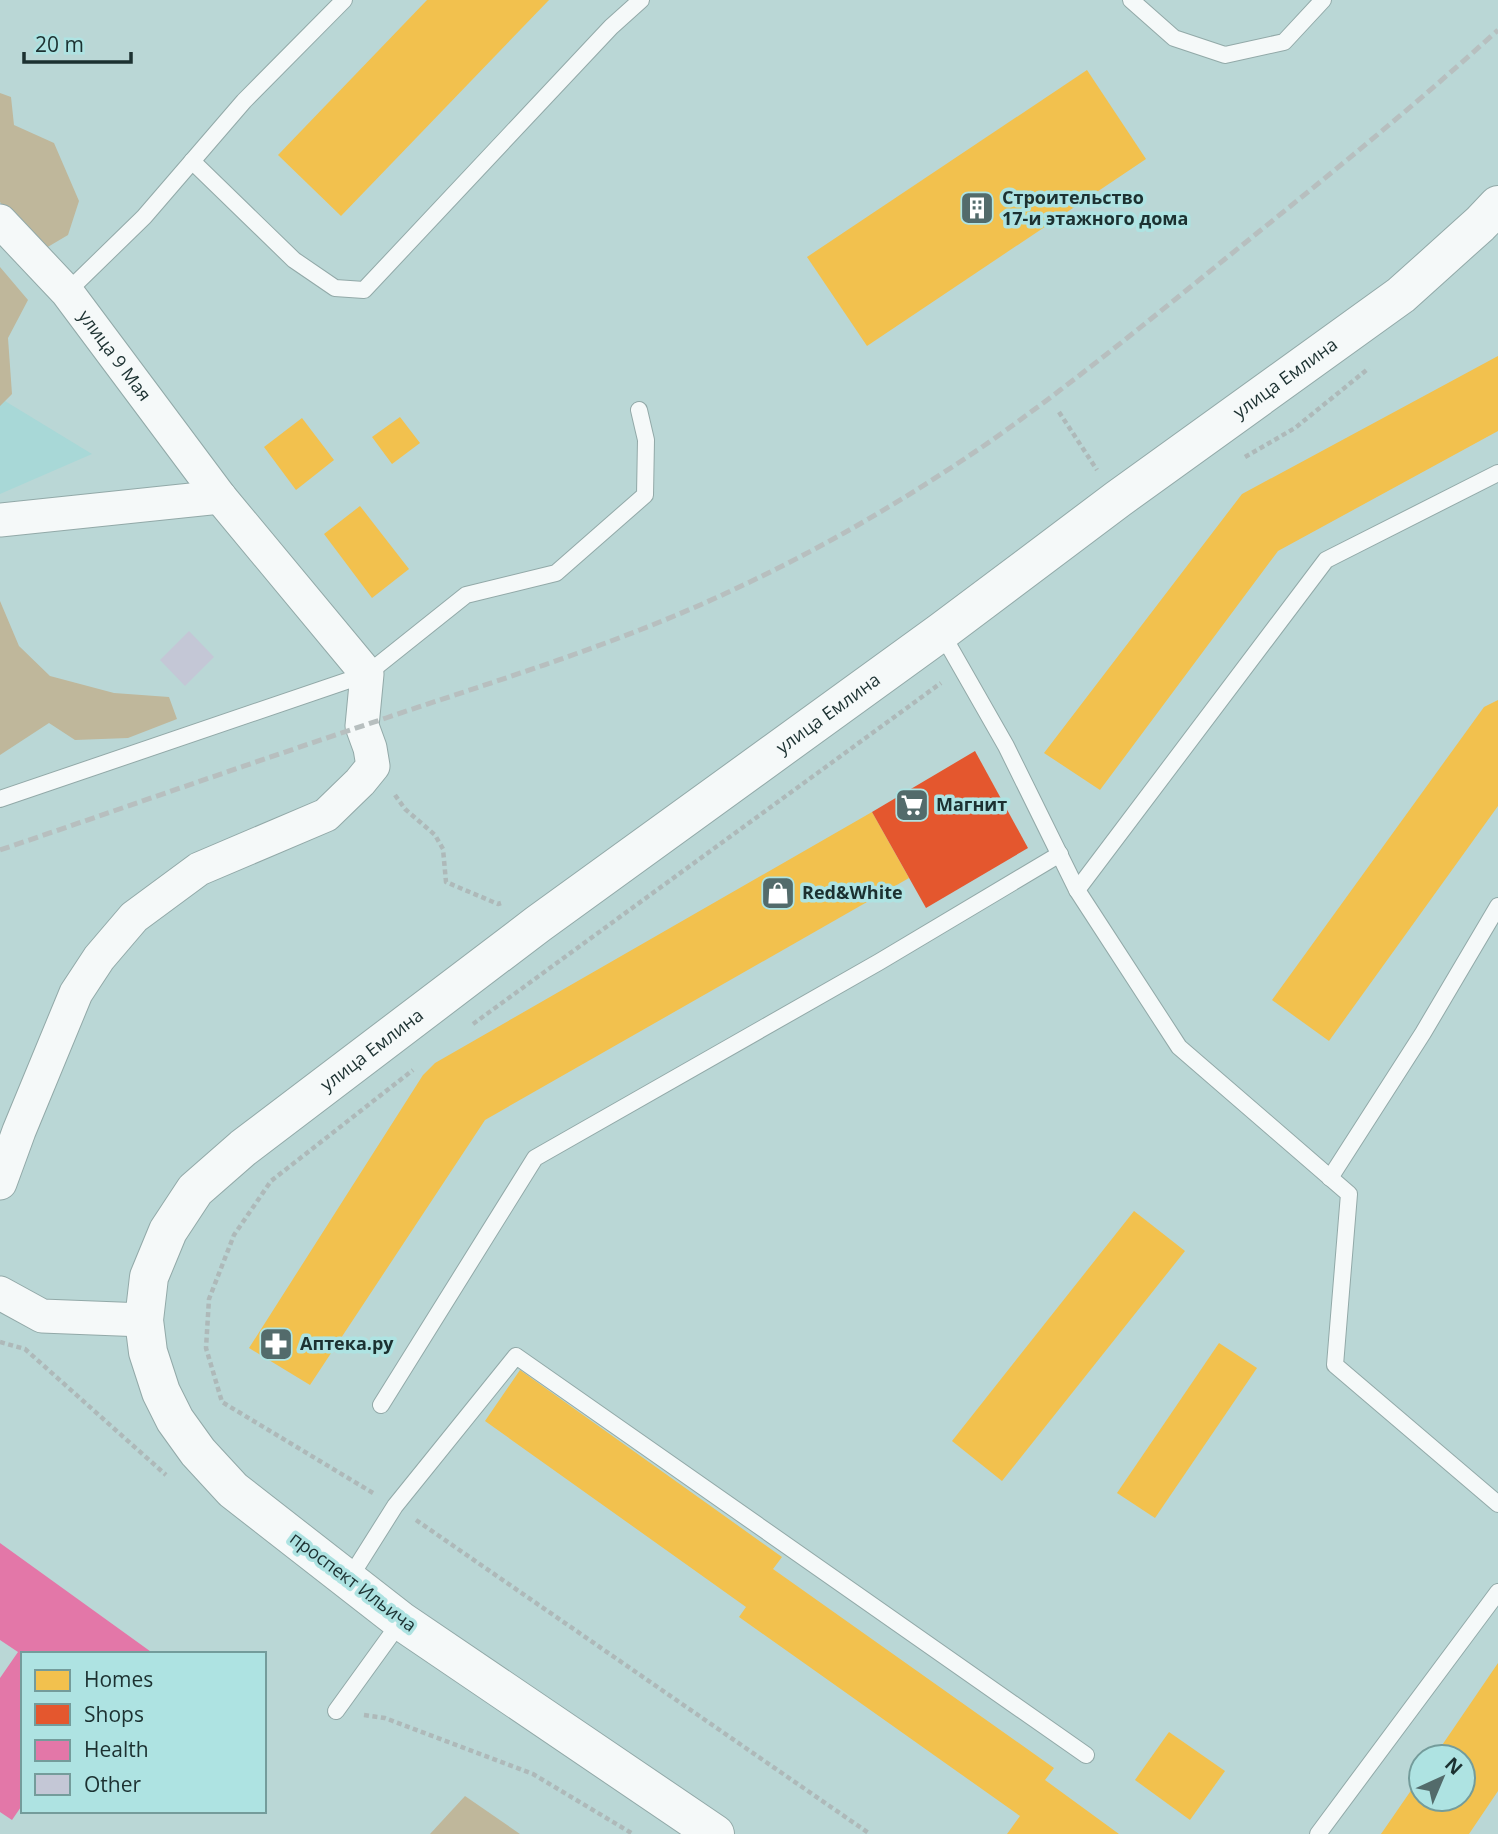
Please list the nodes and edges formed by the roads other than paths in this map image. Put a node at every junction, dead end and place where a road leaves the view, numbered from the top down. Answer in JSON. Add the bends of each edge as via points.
{"nodes":[{"id":1,"x":344,"y":0,"type":"edge"},
{"id":2,"x":641,"y":0,"type":"edge"},
{"id":3,"x":1131,"y":0,"type":"edge"},
{"id":4,"x":1323,"y":0,"type":"edge"},
{"id":5,"x":192,"y":161,"type":"junction"},
{"id":6,"x":0,"y":221,"type":"edge"},
{"id":7,"x":1492,"y":221,"type":"edge"},
{"id":8,"x":67,"y":292,"type":"junction"},
{"id":9,"x":639,"y":410,"type":"dead end"},
{"id":10,"x":1498,"y":473,"type":"edge"},
{"id":11,"x":220,"y":498,"type":"junction"},
{"id":12,"x":0,"y":520,"type":"edge"},
{"id":13,"x":941,"y":632,"type":"junction"},
{"id":14,"x":366,"y":674,"type":"junction"},
{"id":15,"x":0,"y":799,"type":"edge"},
{"id":16,"x":1059,"y":854,"type":"junction"},
{"id":17,"x":1077,"y":890,"type":"junction"},
{"id":18,"x":1498,"y":906,"type":"edge"},
{"id":19,"x":1330,"y":1178,"type":"junction"},
{"id":20,"x":0,"y":1183,"type":"edge"},
{"id":21,"x":167,"y":1231,"type":"joint"},
{"id":22,"x":0,"y":1293,"type":"edge"},
{"id":23,"x":0,"y":1310,"type":"edge"},
{"id":24,"x":42,"y":1317,"type":"junction"},
{"id":25,"x":144,"y":1320,"type":"junction"},
{"id":26,"x":381,"y":1405,"type":"dead end"},
{"id":27,"x":1498,"y":1504,"type":"edge"},
{"id":28,"x":349,"y":1579,"type":"junction"},
{"id":29,"x":1498,"y":1592,"type":"edge"},
{"id":30,"x":401,"y":1621,"type":"junction"},
{"id":31,"x":336,"y":1712,"type":"road end"},
{"id":32,"x":1086,"y":1755,"type":"dead end"},
{"id":33,"x":715,"y":1834,"type":"edge"},
{"id":34,"x":1318,"y":1834,"type":"edge"}],
"edges":[{"from":1,"to":5,"type":"lane"},
{"from":2,"to":5,"type":"lane","via":[[363,290],[335,288],[294,260]]},
{"from":3,"to":4,"type":"lane","via":[[1174,38],[1224,55],[1284,42]]},
{"from":5,"to":8,"type":"lane"},
{"from":6,"to":8,"type":"street","name":"улица 9 Мая"},
{"from":7,"to":13,"type":"street","name":"улица Емлина","via":[[1401,295]]},
{"from":8,"to":11,"type":"street","name":"улица 9 Мая"},
{"from":9,"to":14,"type":"lane","via":[[646,440],[645,495],[556,573],[466,595]]},
{"from":10,"to":17,"type":"lane","via":[[1326,560]]},
{"from":11,"to":12,"type":"street"},
{"from":11,"to":14,"type":"street","name":"улица 9 Мая"},
{"from":13,"to":16,"type":"lane","via":[[1006,746]]},
{"from":13,"to":21,"type":"street","name":"улица Емлина","via":[[538,924],[243,1147],[195,1190]]},
{"from":14,"to":15,"type":"lane"},
{"from":14,"to":20,"type":"street","via":[[362,726],[373,766],[327,815],[199,869],[134,917],[76,993]]},
{"from":16,"to":17,"type":"lane"},
{"from":16,"to":26,"type":"lane","via":[[535,1158]]},
{"from":17,"to":19,"type":"lane","via":[[1179,1047]]},
{"from":18,"to":19,"type":"lane"},
{"from":19,"to":27,"type":"lane","via":[[1349,1194],[1335,1366]]},
{"from":21,"to":25,"type":"street","name":"проспект Ильича","via":[[149,1277]]},
{"from":22,"to":24,"type":"street"},
{"from":23,"to":24,"type":"lane"},
{"from":24,"to":25,"type":"street"},
{"from":25,"to":28,"type":"street","name":"проспект Ильича","via":[[161,1392],[198,1452],[233,1490]]},
{"from":28,"to":30,"type":"street","name":"проспект Ильича"},
{"from":28,"to":32,"type":"lane","via":[[395,1506],[516,1356]]},
{"from":29,"to":34,"type":"lane"},
{"from":30,"to":31,"type":"lane"},
{"from":30,"to":33,"type":"street","name":"проспект Ильича"}]}
